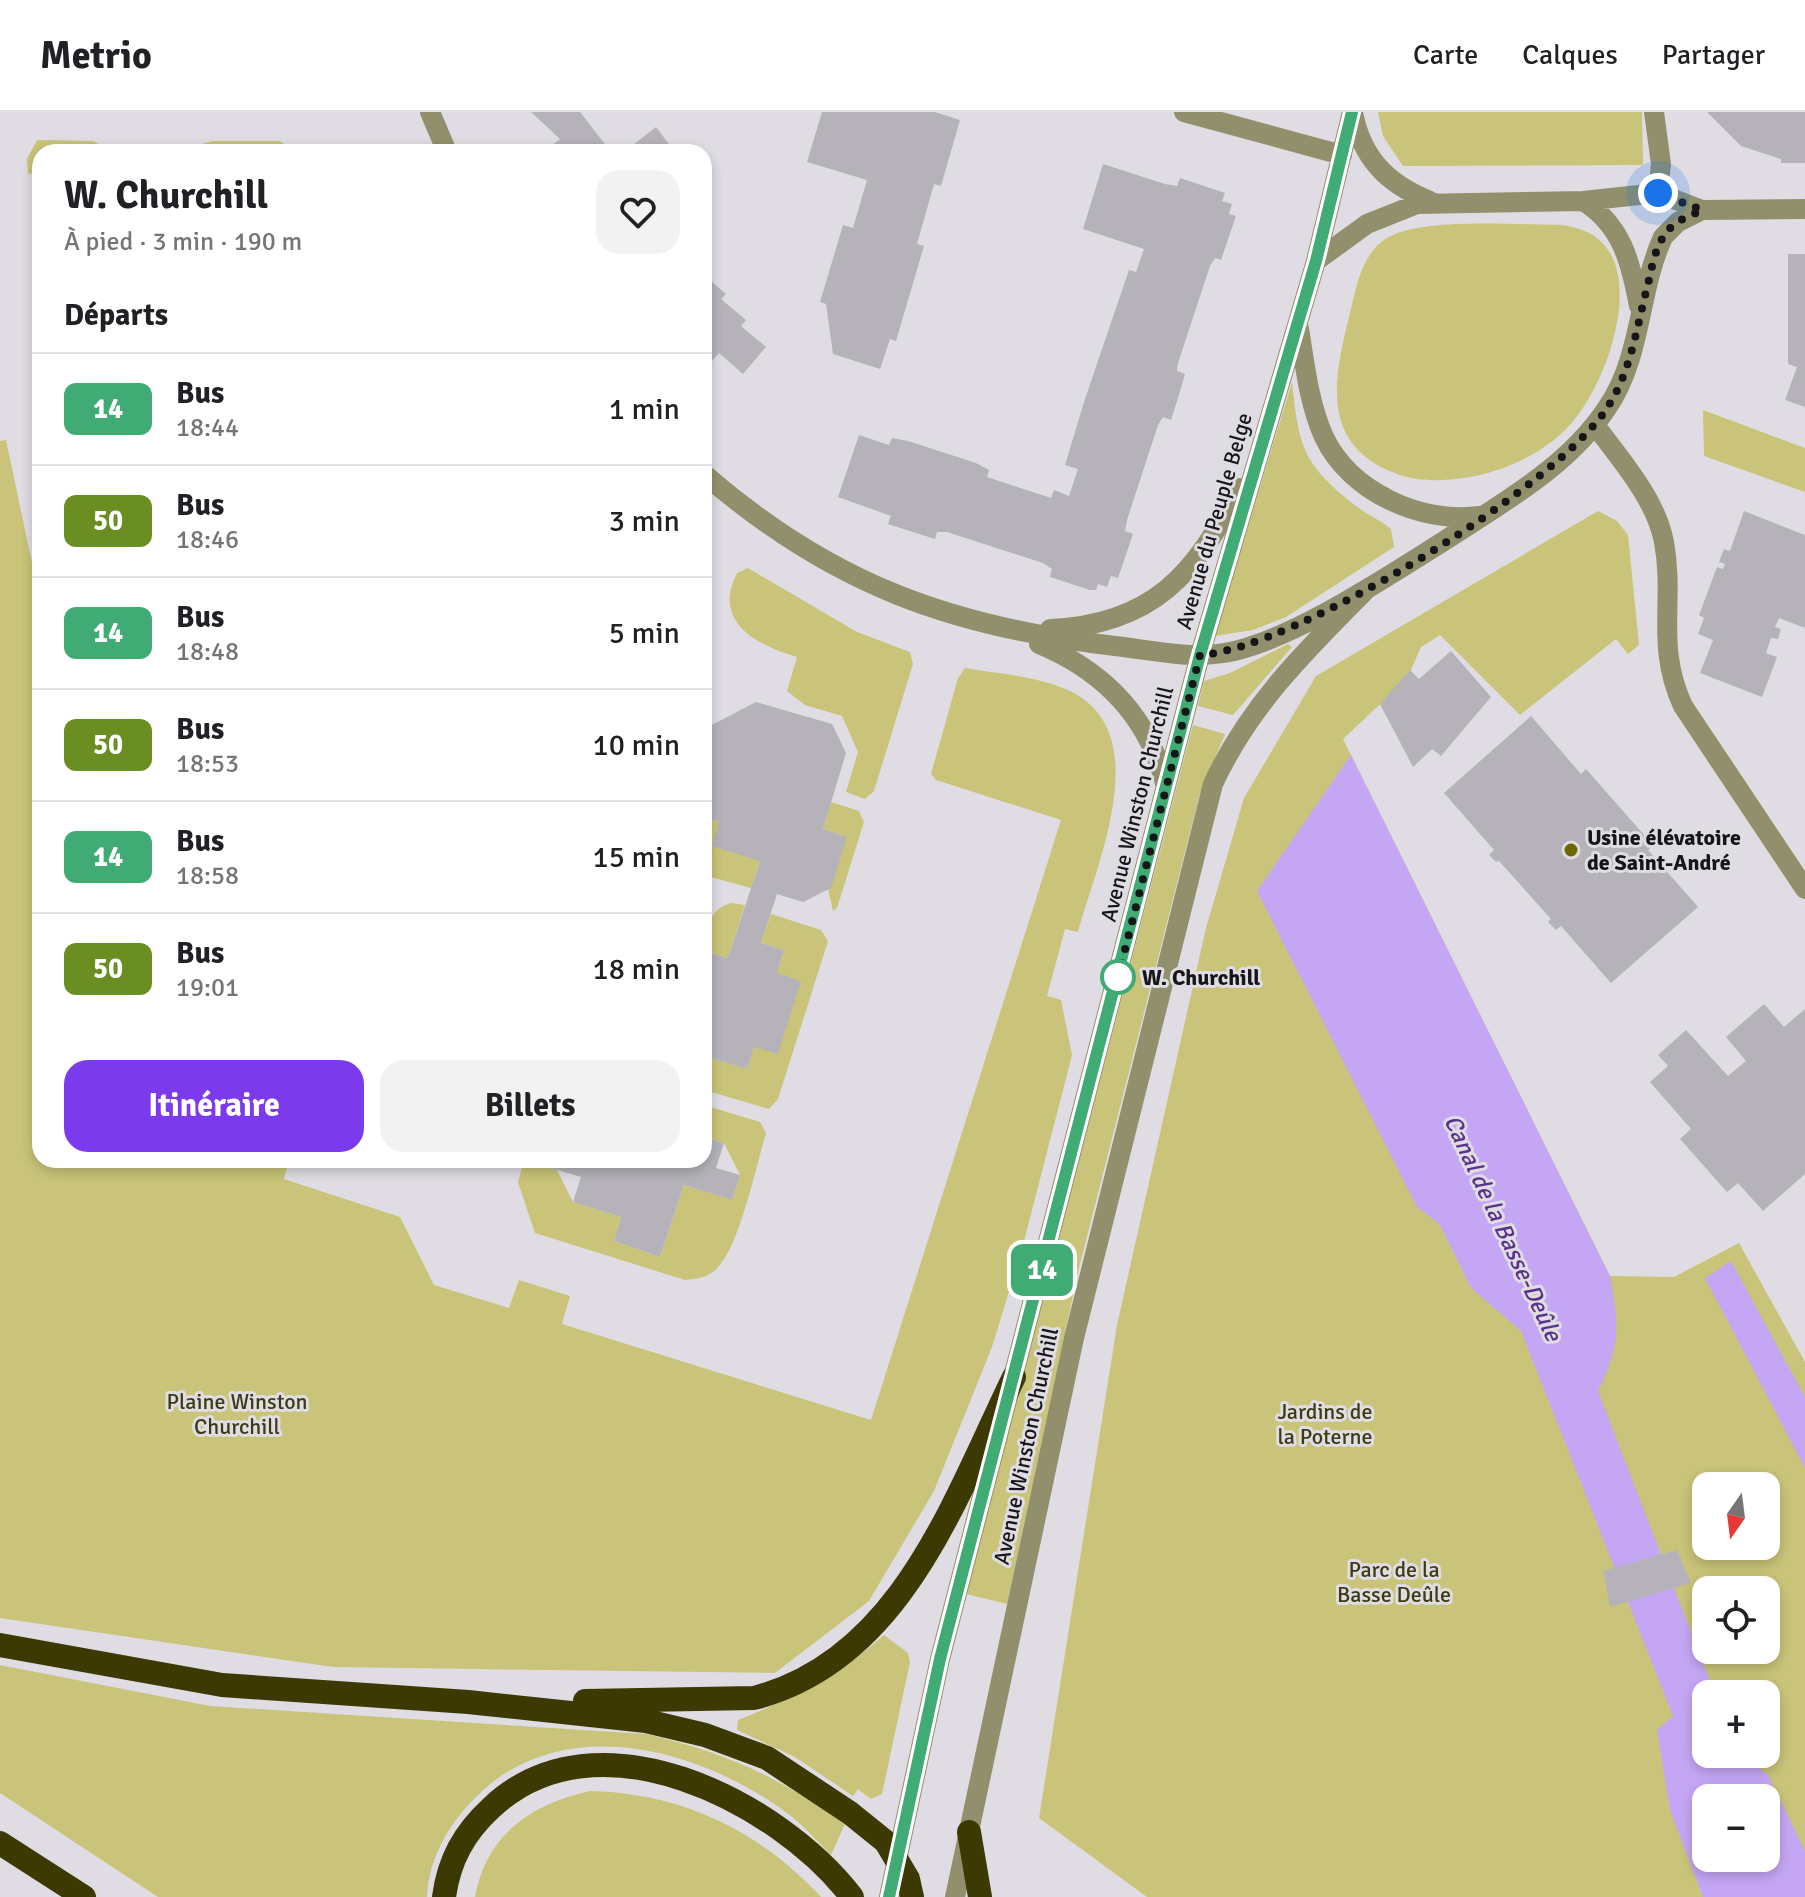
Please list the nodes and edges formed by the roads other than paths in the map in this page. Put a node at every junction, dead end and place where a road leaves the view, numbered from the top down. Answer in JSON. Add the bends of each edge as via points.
{"nodes":[{"id":1,"x":430,"y":112,"type":"edge"},
{"id":2,"x":1184,"y":112,"type":"edge"},
{"id":3,"x":1352,"y":112,"type":"edge"},
{"id":4,"x":1654,"y":112,"type":"edge"},
{"id":5,"x":444,"y":144,"type":"edge"},
{"id":6,"x":1342,"y":155,"type":"junction"},
{"id":7,"x":1658,"y":193,"type":"junction"},
{"id":8,"x":1583,"y":201,"type":"junction"},
{"id":9,"x":1433,"y":202,"type":"junction"},
{"id":10,"x":1805,"y":209,"type":"edge"},
{"id":11,"x":1702,"y":210,"type":"junction"},
{"id":12,"x":1316,"y":261,"type":"junction"},
{"id":13,"x":1641,"y":313,"type":"junction"},
{"id":14,"x":1298,"y":324,"type":"junction"},
{"id":15,"x":1595,"y":425,"type":"junction"},
{"id":16,"x":1266,"y":427,"type":"junction"},
{"id":17,"x":712,"y":480,"type":"edge"},
{"id":18,"x":1483,"y":515,"type":"junction"},
{"id":19,"x":1366,"y":590,"type":"junction"},
{"id":20,"x":1002,"y":629,"type":"junction"},
{"id":21,"x":1200,"y":655,"type":"junction"},
{"id":22,"x":1166,"y":788,"type":"junction"},
{"id":23,"x":1805,"y":889,"type":"edge"},
{"id":24,"x":1014,"y":1377,"type":"junction"},
{"id":25,"x":0,"y":1645,"type":"edge"},
{"id":26,"x":468,"y":1702,"type":"junction"},
{"id":27,"x":969,"y":1832,"type":"junction"},
{"id":28,"x":0,"y":1843,"type":"edge"},
{"id":29,"x":896,"y":1857,"type":"junction"},
{"id":30,"x":84,"y":1897,"type":"edge"},
{"id":31,"x":444,"y":1897,"type":"edge"},
{"id":32,"x":852,"y":1897,"type":"edge"},
{"id":33,"x":889,"y":1897,"type":"edge"},
{"id":34,"x":912,"y":1897,"type":"edge"},
{"id":35,"x":955,"y":1897,"type":"edge"},
{"id":36,"x":980,"y":1897,"type":"edge"}],
"edges":[{"from":1,"to":5,"type":"street"},
{"from":2,"to":6,"type":"street"},
{"from":3,"to":6,"type":"street","name":"Avenue du Peuple Belge"},
{"from":3,"to":9,"type":"street","via":[[1376,167],[1391,182]]},
{"from":4,"to":7,"type":"street","via":[[1661,164]]},
{"from":6,"to":12,"type":"street","name":"Avenue du Peuple Belge"},
{"from":7,"to":8,"type":"street"},
{"from":7,"to":11,"type":"street"},
{"from":8,"to":9,"type":"street"},
{"from":8,"to":13,"type":"street","name":"Avenue du Peuple Belge","via":[[1602,213],[1623,243]]},
{"from":9,"to":12,"type":"street","via":[[1381,216]]},
{"from":10,"to":11,"type":"street"},
{"from":11,"to":13,"type":"street","name":"Avenue du Peuple Belge","via":[[1663,237]]},
{"from":12,"to":14,"type":"street","name":"Avenue du Peuple Belge"},
{"from":13,"to":15,"type":"street","name":"Avenue du Peuple Belge","via":[[1626,371]]},
{"from":14,"to":16,"type":"street","name":"Avenue du Peuple Belge"},
{"from":14,"to":18,"type":"street","name":"Avenue du Peuple Belge","via":[[1321,430],[1352,473],[1402,506],[1452,517]]},
{"from":15,"to":18,"type":"street","name":"Avenue du Peuple Belge","via":[[1529,485]]},
{"from":15,"to":23,"type":"street","via":[[1639,488],[1663,538],[1666,658],[1673,685]]},
{"from":16,"to":20,"type":"street","via":[[1215,533],[1170,589],[1134,611],[1096,624]]},
{"from":16,"to":21,"type":"street","name":"Avenue du Peuple Belge"},
{"from":17,"to":20,"type":"street","via":[[768,525],[856,578],[919,606]]},
{"from":18,"to":19,"type":"street","name":"Avenue du Peuple Belge"},
{"from":19,"to":21,"type":"street","name":"Avenue du Peuple Belge","via":[[1275,636]]},
{"from":19,"to":27,"type":"street","name":"Avenue Winston Churchill","via":[[1274,685],[1241,728],[1213,784],[1074,1338]]},
{"from":20,"to":21,"type":"street"},
{"from":20,"to":22,"type":"street","via":[[1065,655],[1107,683],[1149,743]]},
{"from":21,"to":22,"type":"street","name":"Avenue Winston Churchill"},
{"from":22,"to":24,"type":"street","name":"Avenue Winston Churchill"},
{"from":24,"to":26,"type":"highway","via":[[940,1529],[899,1598],[859,1639],[803,1680],[754,1698]]},
{"from":24,"to":29,"type":"street","name":"Avenue Winston Churchill","via":[[936,1673]]},
{"from":25,"to":26,"type":"highway","via":[[222,1685]]},
{"from":26,"to":29,"type":"highway","via":[[646,1721],[733,1744],[767,1758],[850,1813]]},
{"from":27,"to":35,"type":"street","name":"Avenue Winston Churchill"},
{"from":27,"to":36,"type":"highway"},
{"from":28,"to":30,"type":"highway"},
{"from":29,"to":33,"type":"street","name":"Avenue Winston Churchill"},
{"from":29,"to":34,"type":"highway"},
{"from":31,"to":32,"type":"highway","via":[[453,1859],[466,1835],[501,1798],[545,1773],[595,1765],[682,1779],[749,1808],[832,1871]]}]}
